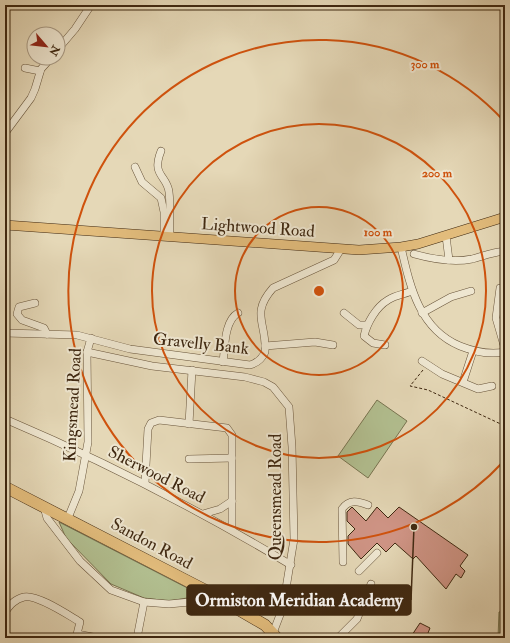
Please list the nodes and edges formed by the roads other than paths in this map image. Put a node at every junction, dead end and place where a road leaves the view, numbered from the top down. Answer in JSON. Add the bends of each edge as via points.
{"nodes":[{"id":1,"x":91,"y":5,"type":"edge"},
{"id":2,"x":66,"y":40,"type":"edge"},
{"id":3,"x":44,"y":66,"type":"edge"},
{"id":4,"x":26,"y":68,"type":"dead end"},
{"id":5,"x":40,"y":71,"type":"junction"},
{"id":6,"x":5,"y":133,"type":"edge"},
{"id":7,"x":161,"y":151,"type":"dead end"},
{"id":8,"x":135,"y":167,"type":"dead end"},
{"id":9,"x":505,"y":217,"type":"edge"},
{"id":10,"x":5,"y":225,"type":"edge"},
{"id":11,"x":446,"y":236,"type":"junction"},
{"id":12,"x":167,"y":237,"type":"junction"},
{"id":13,"x":401,"y":247,"type":"junction"},
{"id":14,"x":341,"y":249,"type":"junction"},
{"id":15,"x":503,"y":251,"type":"edge"},
{"id":16,"x":414,"y":254,"type":"dead end"},
{"id":17,"x":449,"y":260,"type":"junction"},
{"id":18,"x":505,"y":289,"type":"edge"},
{"id":19,"x":467,"y":290,"type":"dead end"},
{"id":20,"x":412,"y":291,"type":"junction"},
{"id":21,"x":35,"y":302,"type":"dead end"},
{"id":22,"x":238,"y":313,"type":"dead end"},
{"id":23,"x":344,"y":313,"type":"dead end"},
{"id":24,"x":422,"y":313,"type":"junction"},
{"id":25,"x":367,"y":325,"type":"junction"},
{"id":26,"x":5,"y":333,"type":"edge"},
{"id":27,"x":47,"y":334,"type":"junction"},
{"id":28,"x":92,"y":338,"type":"junction"},
{"id":29,"x":333,"y":345,"type":"dead end"},
{"id":30,"x":385,"y":345,"type":"dead end"},
{"id":31,"x":266,"y":346,"type":"junction"},
{"id":32,"x":505,"y":349,"type":"edge"},
{"id":33,"x":473,"y":351,"type":"junction"},
{"id":34,"x":88,"y":352,"type":"junction"},
{"id":35,"x":505,"y":352,"type":"edge"},
{"id":36,"x":422,"y":361,"type":"dead end"},
{"id":37,"x":223,"y":362,"type":"junction"},
{"id":38,"x":192,"y":370,"type":"junction"},
{"id":39,"x":462,"y":382,"type":"junction"},
{"id":40,"x":492,"y":386,"type":"dead end"},
{"id":41,"x":5,"y":419,"type":"edge"},
{"id":42,"x":189,"y":424,"type":"junction"},
{"id":43,"x":86,"y":455,"type":"junction"},
{"id":44,"x":232,"y":458,"type":"junction"},
{"id":45,"x":189,"y":459,"type":"dead end"},
{"id":46,"x":145,"y":483,"type":"junction"},
{"id":47,"x":5,"y":487,"type":"edge"},
{"id":48,"x":232,"y":501,"type":"junction"},
{"id":49,"x":368,"y":505,"type":"dead end"},
{"id":50,"x":44,"y":507,"type":"junction"},
{"id":51,"x":203,"y":514,"type":"junction"},
{"id":52,"x":68,"y":518,"type":"junction"},
{"id":53,"x":232,"y":530,"type":"junction"},
{"id":54,"x":377,"y":553,"type":"dead end"},
{"id":55,"x":343,"y":562,"type":"dead end"},
{"id":56,"x":291,"y":565,"type":"junction"},
{"id":57,"x":359,"y":571,"type":"dead end"},
{"id":58,"x":371,"y":584,"type":"dead end"},
{"id":59,"x":203,"y":589,"type":"junction"},
{"id":60,"x":144,"y":602,"type":"junction"},
{"id":61,"x":5,"y":612,"type":"edge"},
{"id":62,"x":275,"y":636,"type":"edge"},
{"id":63,"x":98,"y":638,"type":"edge"},
{"id":64,"x":137,"y":638,"type":"edge"},
{"id":65,"x":338,"y":638,"type":"edge"}],
"edges":[{"from":1,"to":2,"type":"street"},
{"from":3,"to":5,"type":"street"},
{"from":4,"to":5,"type":"street"},
{"from":5,"to":6,"type":"street","via":[[31,98]]},
{"from":7,"to":12,"type":"street","via":[[158,167],[160,177],[169,191]]},
{"from":8,"to":12,"type":"street","via":[[142,182],[161,198]]},
{"from":9,"to":11,"type":"main road","name":"Lightwood Road"},
{"from":10,"to":12,"type":"main road","name":"Lightwood Road"},
{"from":11,"to":13,"type":"main road","name":"Lightwood Road"},
{"from":11,"to":17,"type":"street"},
{"from":12,"to":14,"type":"main road","name":"Lightwood Road"},
{"from":13,"to":14,"type":"main road","name":"Lightwood Road"},
{"from":13,"to":20,"type":"street"},
{"from":14,"to":31,"type":"street","name":"Gravelly Bank","via":[[334,260],[274,288],[266,296],[261,312]]},
{"from":15,"to":17,"type":"street","via":[[471,259]]},
{"from":16,"to":17,"type":"street"},
{"from":18,"to":32,"type":"street","via":[[500,288],[496,318]]},
{"from":19,"to":24,"type":"street"},
{"from":20,"to":24,"type":"street"},
{"from":20,"to":25,"type":"street","via":[[388,300],[375,312]]},
{"from":21,"to":27,"type":"street","via":[[19,307],[17,314],[22,320],[44,328]]},
{"from":22,"to":37,"type":"street","via":[[230,323]]},
{"from":23,"to":25,"type":"street","via":[[359,325]]},
{"from":24,"to":33,"type":"street","via":[[443,336]]},
{"from":25,"to":30,"type":"street","via":[[364,336],[373,343]]},
{"from":26,"to":27,"type":"street","name":"Gravelly Bank"},
{"from":27,"to":28,"type":"street","name":"Gravelly Bank"},
{"from":28,"to":34,"type":"street","name":"Kingsmead Road"},
{"from":28,"to":37,"type":"street","name":"Gravelly Bank","via":[[130,350]]},
{"from":29,"to":31,"type":"street","via":[[315,342]]},
{"from":31,"to":37,"type":"street","name":"Gravelly Bank","via":[[263,357],[255,364]]},
{"from":33,"to":35,"type":"street","via":[[495,354]]},
{"from":33,"to":39,"type":"street"},
{"from":34,"to":38,"type":"street","via":[[152,366]]},
{"from":34,"to":43,"type":"street","name":"Kingsmead Road"},
{"from":36,"to":39,"type":"street"},
{"from":38,"to":42,"type":"street"},
{"from":38,"to":56,"type":"street","name":"Queensmead Road","via":[[264,382],[273,388],[289,407],[294,511]]},
{"from":39,"to":40,"type":"street","via":[[478,389]]},
{"from":41,"to":43,"type":"street","name":"Sherwood Road"},
{"from":42,"to":44,"type":"street","via":[[229,430],[232,435]]},
{"from":42,"to":46,"type":"street","via":[[159,420],[149,425]]},
{"from":43,"to":46,"type":"street","name":"Sherwood Road"},
{"from":43,"to":52,"type":"street","name":"Kingsmead Road","via":[[79,491]]},
{"from":44,"to":45,"type":"street"},
{"from":44,"to":48,"type":"street"},
{"from":46,"to":51,"type":"street","name":"Sherwood Road"},
{"from":47,"to":50,"type":"highway","name":"Sandon Road"},
{"from":48,"to":51,"type":"street"},
{"from":48,"to":53,"type":"street"},
{"from":49,"to":55,"type":"street","via":[[357,501],[346,504],[342,509]]},
{"from":50,"to":52,"type":"highway","name":"Sandon Road"},
{"from":50,"to":60,"type":"street","via":[[47,518],[80,561],[111,590]]},
{"from":51,"to":53,"type":"street","name":"Sherwood Road"},
{"from":52,"to":59,"type":"highway","name":"Sandon Road"},
{"from":53,"to":56,"type":"street","name":"Sherwood Road"},
{"from":54,"to":57,"type":"street"},
{"from":56,"to":62,"type":"street","name":"Queensmead Road"},
{"from":58,"to":65,"type":"street","via":[[358,619]]},
{"from":59,"to":60,"type":"street","via":[[196,599],[190,602]]},
{"from":59,"to":62,"type":"highway","name":"Sandon Road","via":[[255,619]]},
{"from":60,"to":64,"type":"street"},
{"from":61,"to":63,"type":"street","via":[[14,601],[25,596],[34,598],[80,622],[77,634]]}]}
